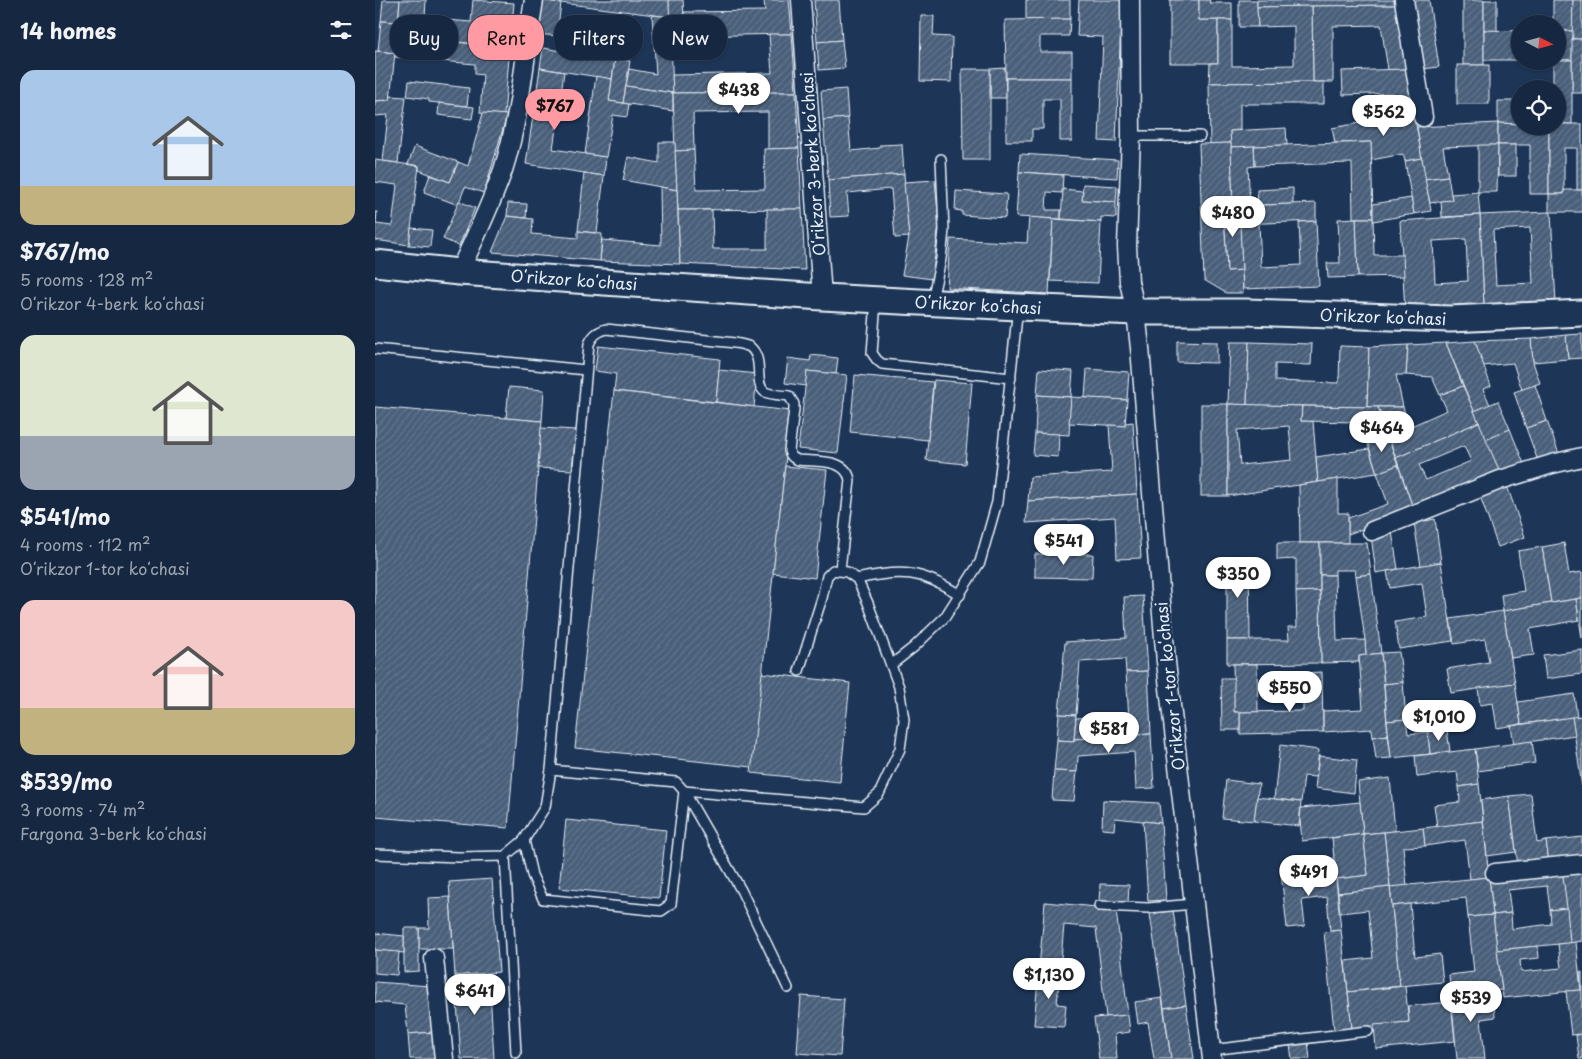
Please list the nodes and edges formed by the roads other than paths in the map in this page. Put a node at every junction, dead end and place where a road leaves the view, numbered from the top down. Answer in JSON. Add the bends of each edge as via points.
{"nodes":[{"id":1,"x":533,"y":0,"type":"edge"},
{"id":2,"x":801,"y":0,"type":"edge"},
{"id":3,"x":1130,"y":0,"type":"edge"},
{"id":4,"x":1404,"y":0,"type":"edge"},
{"id":5,"x":1423,"y":117,"type":"dead end"},
{"id":6,"x":1131,"y":136,"type":"junction"},
{"id":7,"x":1200,"y":136,"type":"dead end"},
{"id":8,"x":941,"y":159,"type":"dead end"},
{"id":9,"x":375,"y":263,"type":"edge"},
{"id":10,"x":459,"y":272,"type":"junction"},
{"id":11,"x":822,"y":297,"type":"junction"},
{"id":12,"x":876,"y":300,"type":"junction"},
{"id":13,"x":932,"y":303,"type":"junction"},
{"id":14,"x":1018,"y":307,"type":"junction"},
{"id":15,"x":1135,"y":312,"type":"junction"},
{"id":16,"x":1582,"y":314,"type":"edge"},
{"id":17,"x":375,"y":349,"type":"edge"},
{"id":18,"x":587,"y":370,"type":"junction"},
{"id":19,"x":1011,"y":378,"type":"junction"},
{"id":20,"x":1582,"y":457,"type":"edge"},
{"id":21,"x":1372,"y":531,"type":"dead end"},
{"id":22,"x":840,"y":570,"type":"junction"},
{"id":23,"x":857,"y":579,"type":"junction"},
{"id":24,"x":960,"y":595,"type":"junction"},
{"id":25,"x":891,"y":665,"type":"junction"},
{"id":26,"x":799,"y":671,"type":"dead end"},
{"id":27,"x":551,"y":770,"type":"junction"},
{"id":28,"x":684,"y":791,"type":"junction"},
{"id":29,"x":524,"y":840,"type":"junction"},
{"id":30,"x":375,"y":854,"type":"edge"},
{"id":31,"x":505,"y":856,"type":"junction"},
{"id":32,"x":1582,"y":864,"type":"edge"},
{"id":33,"x":1495,"y":873,"type":"dead end"},
{"id":34,"x":1194,"y":904,"type":"junction"},
{"id":35,"x":1099,"y":906,"type":"dead end"},
{"id":36,"x":434,"y":958,"type":"dead end"},
{"id":37,"x":788,"y":988,"type":"dead end"},
{"id":38,"x":1368,"y":1031,"type":"dead end"},
{"id":39,"x":516,"y":1053,"type":"dead end"},
{"id":40,"x":1212,"y":1055,"type":"edge"},
{"id":41,"x":444,"y":1059,"type":"edge"}],
"edges":[{"from":1,"to":10,"type":"street","via":[[513,130],[503,168],[487,213]]},
{"from":2,"to":11,"type":"street","name":"Oʻrikzor 3-berk koʻchasi"},
{"from":3,"to":6,"type":"street","name":"Oʻrikzor 1-tor koʻchasi"},
{"from":4,"to":5,"type":"street"},
{"from":6,"to":7,"type":"lane"},
{"from":6,"to":15,"type":"street","name":"Oʻrikzor 1-tor koʻchasi","via":[[1127,246]]},
{"from":8,"to":13,"type":"lane","via":[[943,236]]},
{"from":9,"to":10,"type":"main road","name":"Oʻrikzor koʻchasi"},
{"from":10,"to":11,"type":"main road","name":"Oʻrikzor koʻchasi"},
{"from":11,"to":12,"type":"main road","name":"Oʻrikzor koʻchasi"},
{"from":12,"to":13,"type":"main road","name":"Oʻrikzor koʻchasi"},
{"from":12,"to":19,"type":"lane","via":[[872,353],[882,364]]},
{"from":13,"to":14,"type":"main road","name":"Oʻrikzor koʻchasi"},
{"from":14,"to":15,"type":"main road","name":"Oʻrikzor koʻchasi"},
{"from":14,"to":19,"type":"lane"},
{"from":15,"to":16,"type":"main road","name":"Oʻrikzor koʻchasi","via":[[1247,312],[1450,320]]},
{"from":15,"to":34,"type":"street","name":"Oʻrikzor 1-tor koʻchasi","via":[[1166,662]]},
{"from":17,"to":18,"type":"lane"},
{"from":18,"to":22,"type":"lane","via":[[592,337],[607,329],[749,346],[759,365],[762,390],[789,396],[794,404],[789,452],[793,458],[838,464],[849,472]]},
{"from":18,"to":27,"type":"lane"},
{"from":19,"to":24,"type":"lane","via":[[997,502],[980,562]]},
{"from":20,"to":21,"type":"street","via":[[1500,480]]},
{"from":22,"to":23,"type":"lane"},
{"from":22,"to":26,"type":"lane","via":[[833,570],[827,576]]},
{"from":23,"to":24,"type":"lane","via":[[904,572],[939,581]]},
{"from":23,"to":25,"type":"lane"},
{"from":24,"to":25,"type":"lane","via":[[945,618]]},
{"from":25,"to":28,"type":"lane","via":[[899,687],[904,720],[900,749],[879,794],[864,807]]},
{"from":27,"to":28,"type":"lane","via":[[677,782]]},
{"from":27,"to":29,"type":"lane","via":[[545,807]]},
{"from":28,"to":29,"type":"lane","via":[[671,904],[661,911],[543,899],[531,875]]},
{"from":28,"to":37,"type":"lane","via":[[741,890]]},
{"from":29,"to":31,"type":"lane"},
{"from":30,"to":31,"type":"lane"},
{"from":31,"to":39,"type":"lane"},
{"from":32,"to":33,"type":"street"},
{"from":34,"to":35,"type":"lane","via":[[1147,908]]},
{"from":34,"to":40,"type":"street","name":"Oʻrikzor 1-tor koʻchasi"},
{"from":36,"to":41,"type":"street"},
{"from":38,"to":40,"type":"lane"}]}
